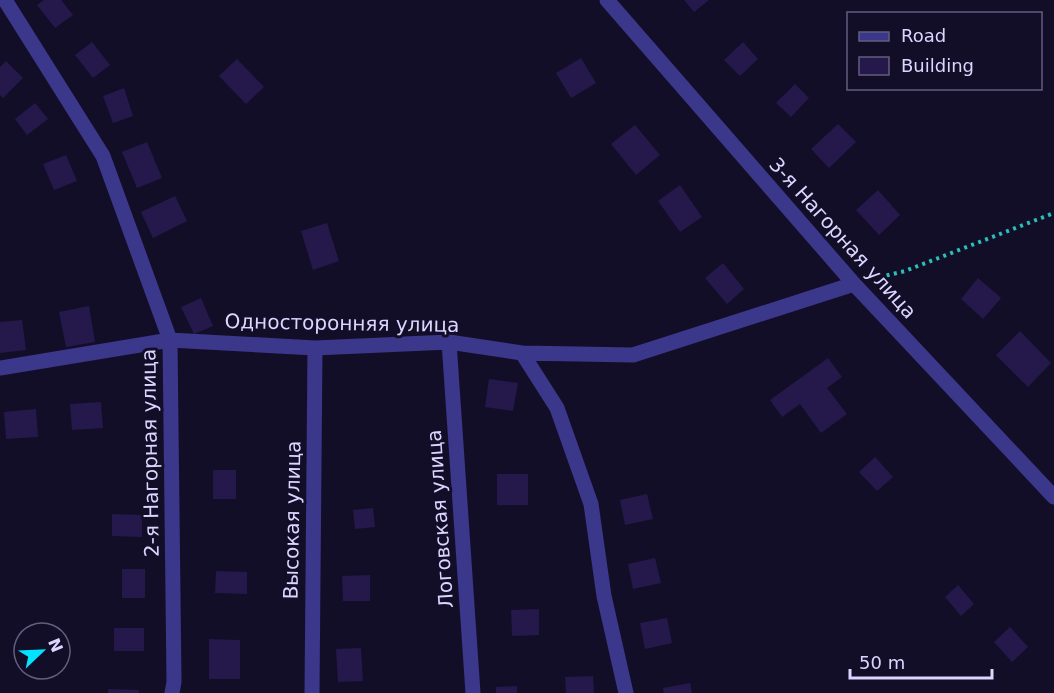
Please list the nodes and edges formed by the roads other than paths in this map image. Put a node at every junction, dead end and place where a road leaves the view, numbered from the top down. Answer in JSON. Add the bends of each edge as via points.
{"nodes":[{"id":1,"x":5,"y":0,"type":"edge"},
{"id":2,"x":607,"y":0,"type":"edge"},
{"id":3,"x":854,"y":284,"type":"junction"},
{"id":4,"x":170,"y":340,"type":"junction"},
{"id":5,"x":449,"y":342,"type":"junction"},
{"id":6,"x":315,"y":348,"type":"junction"},
{"id":7,"x":522,"y":353,"type":"junction"},
{"id":8,"x":0,"y":368,"type":"edge"},
{"id":9,"x":1054,"y":497,"type":"edge"},
{"id":10,"x":172,"y":693,"type":"edge"},
{"id":11,"x":312,"y":693,"type":"edge"},
{"id":12,"x":473,"y":693,"type":"edge"},
{"id":13,"x":626,"y":693,"type":"edge"}],
"edges":[{"from":1,"to":4,"type":"street","name":"2-я Нагорная улица","via":[[104,156]]},
{"from":2,"to":3,"type":"street","name":"3-я Нагорная улица"},
{"from":3,"to":7,"type":"street","name":"Односторонняя улица","via":[[633,355]]},
{"from":3,"to":9,"type":"street","name":"3-я Нагорная улица"},
{"from":4,"to":6,"type":"street","name":"Односторонняя улица"},
{"from":4,"to":8,"type":"street","name":"Односторонняя улица"},
{"from":4,"to":10,"type":"street","name":"2-я Нагорная улица"},
{"from":5,"to":6,"type":"street","name":"Односторонняя улица"},
{"from":5,"to":7,"type":"street","name":"Односторонняя улица"},
{"from":5,"to":12,"type":"street","name":"Логовская улица"},
{"from":6,"to":11,"type":"street","name":"Высокая улица"},
{"from":7,"to":13,"type":"street","via":[[557,408],[591,504],[604,596]]}]}
